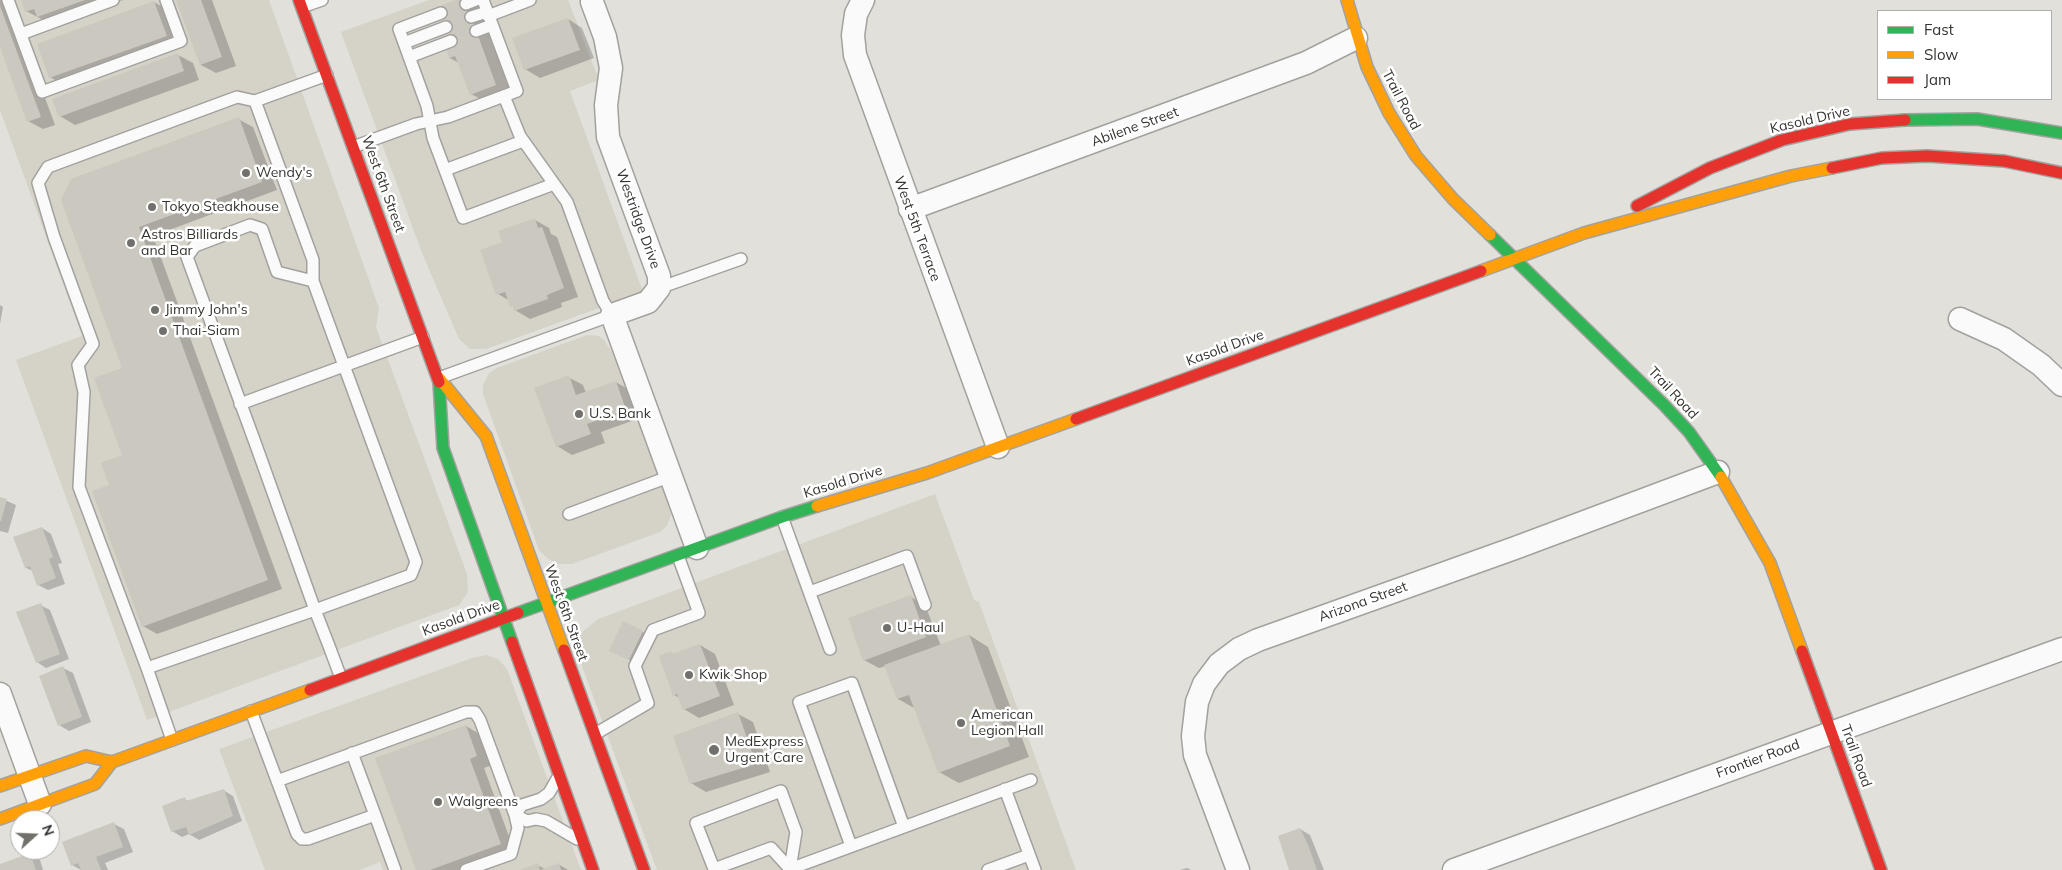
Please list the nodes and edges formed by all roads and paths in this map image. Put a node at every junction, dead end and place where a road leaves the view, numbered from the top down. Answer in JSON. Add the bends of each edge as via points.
{"nodes":[{"id":1,"x":8,"y":0,"type":"edge"},
{"id":2,"x":113,"y":0,"type":"edge"},
{"id":3,"x":166,"y":0,"type":"edge"},
{"id":4,"x":322,"y":0,"type":"edge"},
{"id":5,"x":483,"y":0,"type":"edge"},
{"id":6,"x":530,"y":0,"type":"edge"},
{"id":7,"x":1347,"y":0,"type":"edge"},
{"id":8,"x":592,"y":2,"type":"dead end"},
{"id":9,"x":301,"y":4,"type":"edge"},
{"id":10,"x":860,"y":4,"type":"edge"},
{"id":11,"x":441,"y":13,"type":"dead end"},
{"id":12,"x":489,"y":17,"type":"junction"},
{"id":13,"x":471,"y":18,"type":"dead end"},
{"id":14,"x":446,"y":27,"type":"dead end"},
{"id":15,"x":476,"y":31,"type":"dead end"},
{"id":16,"x":21,"y":34,"type":"junction"},
{"id":17,"x":1356,"y":38,"type":"junction"},
{"id":18,"x":451,"y":41,"type":"dead end"},
{"id":19,"x":404,"y":43,"type":"junction"},
{"id":20,"x":409,"y":56,"type":"junction"},
{"id":21,"x":327,"y":75,"type":"junction"},
{"id":22,"x":504,"y":96,"type":"junction"},
{"id":23,"x":255,"y":101,"type":"junction"},
{"id":24,"x":430,"y":121,"type":"junction"},
{"id":25,"x":2062,"y":133,"type":"edge"},
{"id":26,"x":523,"y":141,"type":"junction"},
{"id":27,"x":353,"y":147,"type":"junction"},
{"id":28,"x":445,"y":170,"type":"junction"},
{"id":29,"x":2062,"y":173,"type":"edge"},
{"id":30,"x":554,"y":184,"type":"junction"},
{"id":31,"x":910,"y":209,"type":"junction"},
{"id":32,"x":1584,"y":233,"type":"junction"},
{"id":33,"x":1514,"y":258,"type":"junction"},
{"id":34,"x":741,"y":259,"type":"dead end"},
{"id":35,"x":313,"y":281,"type":"junction"},
{"id":36,"x":659,"y":288,"type":"junction"},
{"id":37,"x":612,"y":315,"type":"junction"},
{"id":38,"x":1960,"y":319,"type":"dead end"},
{"id":39,"x":423,"y":337,"type":"junction"},
{"id":40,"x":344,"y":366,"type":"junction"},
{"id":41,"x":439,"y":378,"type":"junction"},
{"id":42,"x":2062,"y":384,"type":"edge"},
{"id":43,"x":240,"y":404,"type":"junction"},
{"id":44,"x":998,"y":447,"type":"junction"},
{"id":45,"x":1718,"y":472,"type":"junction"},
{"id":46,"x":671,"y":476,"type":"junction"},
{"id":47,"x":569,"y":514,"type":"dead end"},
{"id":48,"x":782,"y":517,"type":"junction"},
{"id":49,"x":688,"y":552,"type":"junction"},
{"id":50,"x":810,"y":592,"type":"junction"},
{"id":51,"x":547,"y":603,"type":"junction"},
{"id":52,"x":925,"y":605,"type":"dead end"},
{"id":53,"x":315,"y":610,"type":"junction"},
{"id":54,"x":504,"y":619,"type":"junction"},
{"id":55,"x":830,"y":649,"type":"dead end"},
{"id":56,"x":2062,"y":649,"type":"edge"},
{"id":57,"x":147,"y":668,"type":"junction"},
{"id":58,"x":341,"y":678,"type":"junction"},
{"id":59,"x":0,"y":694,"type":"edge"},
{"id":60,"x":252,"y":711,"type":"junction"},
{"id":61,"x":1831,"y":732,"type":"junction"},
{"id":62,"x":595,"y":734,"type":"junction"},
{"id":63,"x":172,"y":740,"type":"junction"},
{"id":64,"x":352,"y":753,"type":"junction"},
{"id":65,"x":112,"y":762,"type":"junction"},
{"id":66,"x":560,"y":775,"type":"junction"},
{"id":67,"x":29,"y":776,"type":"junction"},
{"id":68,"x":277,"y":780,"type":"junction"},
{"id":69,"x":1031,"y":780,"type":"dead end"},
{"id":70,"x":0,"y":786,"type":"edge"},
{"id":71,"x":1005,"y":790,"type":"junction"},
{"id":72,"x":40,"y":804,"type":"junction"},
{"id":73,"x":375,"y":815,"type":"junction"},
{"id":74,"x":515,"y":815,"type":"junction"},
{"id":75,"x":0,"y":818,"type":"edge"},
{"id":76,"x":904,"y":827,"type":"junction"},
{"id":77,"x":584,"y":843,"type":"junction"},
{"id":78,"x":851,"y":846,"type":"junction"},
{"id":79,"x":1029,"y":855,"type":"junction"},
{"id":80,"x":790,"y":869,"type":"edge"},
{"id":81,"x":1459,"y":869,"type":"edge"},
{"id":82,"x":395,"y":870,"type":"edge"},
{"id":83,"x":466,"y":870,"type":"edge"},
{"id":84,"x":593,"y":870,"type":"edge"},
{"id":85,"x":644,"y":870,"type":"edge"},
{"id":86,"x":988,"y":870,"type":"edge"},
{"id":87,"x":1035,"y":870,"type":"edge"},
{"id":88,"x":1238,"y":870,"type":"edge"},
{"id":89,"x":1882,"y":870,"type":"edge"}],
"edges":[{"from":1,"to":16,"type":"lane"},
{"from":2,"to":16,"type":"lane"},
{"from":3,"to":16,"type":"lane","via":[[181,42],[42,92]]},
{"from":4,"to":9,"type":"lane"},
{"from":5,"to":12,"type":"lane"},
{"from":6,"to":12,"type":"lane"},
{"from":7,"to":17,"type":"main road","name":"Trail Road"},
{"from":8,"to":36,"type":"street","name":"Westridge Drive","via":[[605,37],[611,68],[611,87],[606,105],[608,137],[660,276]]},
{"from":9,"to":21,"type":"main road","name":"West 6th Street"},
{"from":10,"to":31,"type":"street","name":"West 5th Terrace","via":[[853,35],[855,55]]},
{"from":11,"to":19,"type":"lane","via":[[399,29]]},
{"from":12,"to":13,"type":"lane"},
{"from":12,"to":15,"type":"lane"},
{"from":12,"to":22,"type":"lane","via":[[516,91]]},
{"from":14,"to":19,"type":"lane"},
{"from":17,"to":31,"type":"street","name":"Abilene Street","via":[[1306,63]]},
{"from":17,"to":33,"type":"main road","name":"Trail Road","via":[[1389,113],[1416,156],[1453,200]]},
{"from":18,"to":20,"type":"lane"},
{"from":19,"to":20,"type":"lane"},
{"from":20,"to":24,"type":"lane"},
{"from":21,"to":23,"type":"lane"},
{"from":21,"to":27,"type":"main road","name":"West 6th Street"},
{"from":22,"to":24,"type":"lane"},
{"from":22,"to":26,"type":"lane"},
{"from":23,"to":35,"type":"lane","via":[[313,260]]},
{"from":23,"to":57,"type":"lane","via":[[237,97],[48,167],[38,184],[94,344],[78,365],[84,392],[79,487]]},
{"from":24,"to":27,"type":"lane"},
{"from":24,"to":28,"type":"lane"},
{"from":25,"to":32,"type":"main road","name":"Kasold Drive","via":[[1977,119],[1940,118],[1869,122],[1824,130],[1782,140],[1710,168]]},
{"from":26,"to":28,"type":"lane"},
{"from":26,"to":30,"type":"lane"},
{"from":27,"to":39,"type":"main road","name":"West 6th Street"},
{"from":28,"to":30,"type":"lane","via":[[463,218]]},
{"from":29,"to":32,"type":"main road","name":"Kasold Drive","via":[[2004,161],[1926,156],[1882,158],[1791,176]]},
{"from":30,"to":37,"type":"lane","via":[[567,202],[603,301]]},
{"from":31,"to":44,"type":"street","name":"West 5th Terrace"},
{"from":32,"to":33,"type":"main road","name":"Kasold Drive"},
{"from":33,"to":44,"type":"main road","name":"Kasold Drive"},
{"from":33,"to":45,"type":"main road","name":"Trail Road","via":[[1664,405],[1689,432]]},
{"from":34,"to":36,"type":"lane"},
{"from":35,"to":40,"type":"lane"},
{"from":35,"to":43,"type":"lane","via":[[277,272],[262,229],[250,225],[195,246],[187,257]]},
{"from":36,"to":37,"type":"street","name":"Westridge Drive","via":[[648,302]]},
{"from":37,"to":41,"type":"lane"},
{"from":37,"to":46,"type":"street"},
{"from":38,"to":42,"type":"street","via":[[2004,339]]},
{"from":39,"to":40,"type":"lane"},
{"from":39,"to":41,"type":"main road","name":"West 6th Street"},
{"from":40,"to":43,"type":"lane"},
{"from":40,"to":53,"type":"lane","via":[[416,562],[411,575]]},
{"from":41,"to":51,"type":"main road","name":"West 6th Street","via":[[486,436]]},
{"from":41,"to":54,"type":"main road","name":"West 6th Street","via":[[443,448]]},
{"from":43,"to":53,"type":"lane"},
{"from":44,"to":48,"type":"main road","name":"Kasold Drive","via":[[927,473]]},
{"from":45,"to":61,"type":"main road","name":"Trail Road","via":[[1751,524],[1770,563]]},
{"from":45,"to":88,"type":"street","name":"Arizona Street","via":[[1258,640],[1219,664],[1204,684],[1197,702],[1192,736],[1195,755]]},
{"from":46,"to":47,"type":"lane"},
{"from":46,"to":49,"type":"street"},
{"from":48,"to":49,"type":"main road","name":"Kasold Drive"},
{"from":48,"to":50,"type":"lane"},
{"from":49,"to":51,"type":"main road","name":"Kasold Drive"},
{"from":49,"to":62,"type":"lane","via":[[698,613],[652,630],[635,666],[648,703]]},
{"from":50,"to":52,"type":"lane","via":[[907,556]]},
{"from":50,"to":55,"type":"lane"},
{"from":51,"to":54,"type":"main road","name":"Kasold Drive"},
{"from":51,"to":62,"type":"main road","name":"West 6th Street"},
{"from":53,"to":57,"type":"lane"},
{"from":53,"to":58,"type":"lane"},
{"from":54,"to":58,"type":"main road","name":"Kasold Drive"},
{"from":54,"to":66,"type":"main road","name":"West 6th Street"},
{"from":56,"to":61,"type":"street","name":"Frontier Road"},
{"from":57,"to":63,"type":"lane"},
{"from":58,"to":60,"type":"main road","name":"Kasold Drive"},
{"from":59,"to":67,"type":"street"},
{"from":60,"to":63,"type":"main road","name":"Kasold Drive"},
{"from":60,"to":68,"type":"lane"},
{"from":61,"to":81,"type":"street","name":"Frontier Road"},
{"from":61,"to":89,"type":"main road","name":"Trail Road"},
{"from":62,"to":85,"type":"main road","name":"West 6th Street"},
{"from":63,"to":65,"type":"main road","name":"Kasold Drive"},
{"from":64,"to":68,"type":"lane"},
{"from":64,"to":73,"type":"lane"},
{"from":64,"to":74,"type":"lane","via":[[466,712],[475,712]]},
{"from":65,"to":67,"type":"main road","via":[[86,756]]},
{"from":65,"to":72,"type":"main road","via":[[95,784]]},
{"from":66,"to":74,"type":"lane","via":[[549,793],[522,805]]},
{"from":66,"to":77,"type":"main road","name":"West 6th Street"},
{"from":67,"to":70,"type":"main road"},
{"from":67,"to":72,"type":"street"},
{"from":68,"to":73,"type":"lane","via":[[297,834],[302,839]]},
{"from":69,"to":71,"type":"lane"},
{"from":71,"to":76,"type":"lane"},
{"from":71,"to":79,"type":"lane"},
{"from":72,"to":75,"type":"main road"},
{"from":73,"to":82,"type":"lane"},
{"from":74,"to":77,"type":"lane","via":[[527,821],[546,821]]},
{"from":74,"to":83,"type":"lane","via":[[518,828],[511,854]]},
{"from":76,"to":78,"type":"lane"},
{"from":76,"to":78,"type":"lane","via":[[852,682],[799,702]]},
{"from":77,"to":84,"type":"main road","name":"West 6th Street"},
{"from":78,"to":80,"type":"lane"},
{"from":79,"to":86,"type":"lane"},
{"from":79,"to":87,"type":"lane"},
{"from":80,"to":80,"type":"lane","via":[[796,832],[780,791],[696,822],[714,869],[771,848]]}]}
